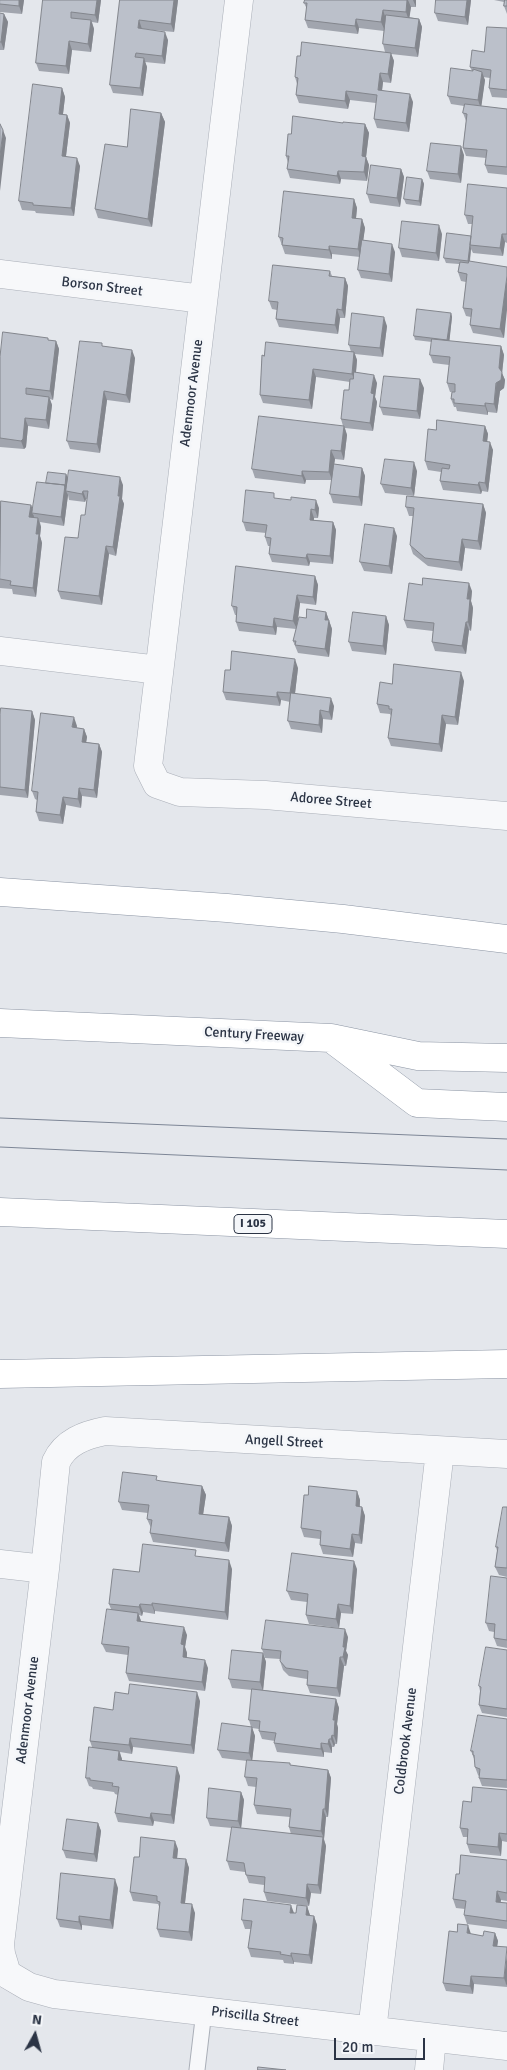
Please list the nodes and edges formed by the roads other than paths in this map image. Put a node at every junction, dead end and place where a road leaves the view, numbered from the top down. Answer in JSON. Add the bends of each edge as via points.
{"nodes":[{"id":1,"x":239,"y":0,"type":"edge"},
{"id":2,"x":0,"y":274,"type":"edge"},
{"id":3,"x":203,"y":299,"type":"junction"},
{"id":4,"x":0,"y":651,"type":"edge"},
{"id":5,"x":159,"y":670,"type":"junction"},
{"id":6,"x":157,"y":784,"type":"joint"},
{"id":7,"x":507,"y":816,"type":"edge"},
{"id":8,"x":0,"y":892,"type":"edge"},
{"id":9,"x":507,"y":939,"type":"edge"},
{"id":10,"x":0,"y":1023,"type":"edge"},
{"id":11,"x":331,"y":1038,"type":"junction"},
{"id":12,"x":507,"y":1058,"type":"edge"},
{"id":13,"x":507,"y":1107,"type":"edge"},
{"id":14,"x":0,"y":1212,"type":"edge"},
{"id":15,"x":507,"y":1234,"type":"edge"},
{"id":16,"x":507,"y":1364,"type":"edge"},
{"id":17,"x":0,"y":1374,"type":"edge"},
{"id":18,"x":65,"y":1448,"type":"joint"},
{"id":19,"x":440,"y":1451,"type":"junction"},
{"id":20,"x":507,"y":1454,"type":"edge"},
{"id":21,"x":0,"y":1564,"type":"edge"},
{"id":22,"x":45,"y":1568,"type":"junction"},
{"id":23,"x":4,"y":1980,"type":"edge"},
{"id":24,"x":204,"y":2011,"type":"junction"},
{"id":25,"x":372,"y":2031,"type":"junction"},
{"id":26,"x":432,"y":2038,"type":"junction"},
{"id":27,"x":507,"y":2046,"type":"edge"},
{"id":28,"x":197,"y":2070,"type":"edge"},
{"id":29,"x":429,"y":2070,"type":"edge"}],
"edges":[{"from":1,"to":3,"type":"street","name":"Adenmoor Avenue"},
{"from":2,"to":3,"type":"street","name":"Borson Street"},
{"from":3,"to":5,"type":"street","name":"Adenmoor Avenue"},
{"from":4,"to":5,"type":"street"},
{"from":5,"to":6,"type":"street","name":"Adenmoor Avenue","via":[[148,766]]},
{"from":6,"to":7,"type":"street","name":"Adoree Street","via":[[180,792],[266,795]]},
{"from":8,"to":9,"type":"highway","via":[[304,915]]},
{"from":10,"to":11,"type":"highway","name":"Century Freeway"},
{"from":11,"to":12,"type":"highway","name":"Century Freeway","via":[[418,1056]]},
{"from":11,"to":13,"type":"highway","via":[[417,1103]]},
{"from":14,"to":15,"type":"highway","number":"I 105"},
{"from":16,"to":17,"type":"highway"},
{"from":18,"to":19,"type":"street","name":"Angell Street","via":[[83,1437],[104,1431]]},
{"from":18,"to":22,"type":"street","name":"Adenmoor Avenue","via":[[56,1462]]},
{"from":19,"to":20,"type":"street","name":"Angell Street"},
{"from":19,"to":25,"type":"street","name":"Coldbrook Avenue"},
{"from":21,"to":22,"type":"street"},
{"from":22,"to":23,"type":"street","name":"Adenmoor Avenue","via":[[1,1933]]},
{"from":23,"to":24,"type":"street","name":"Priscilla Street","via":[[54,1994]]},
{"from":24,"to":25,"type":"street","name":"Priscilla Street"},
{"from":24,"to":28,"type":"lane"},
{"from":25,"to":26,"type":"street","name":"Priscilla Street"},
{"from":26,"to":27,"type":"street","name":"Priscilla Street"},
{"from":26,"to":29,"type":"street"}]}
